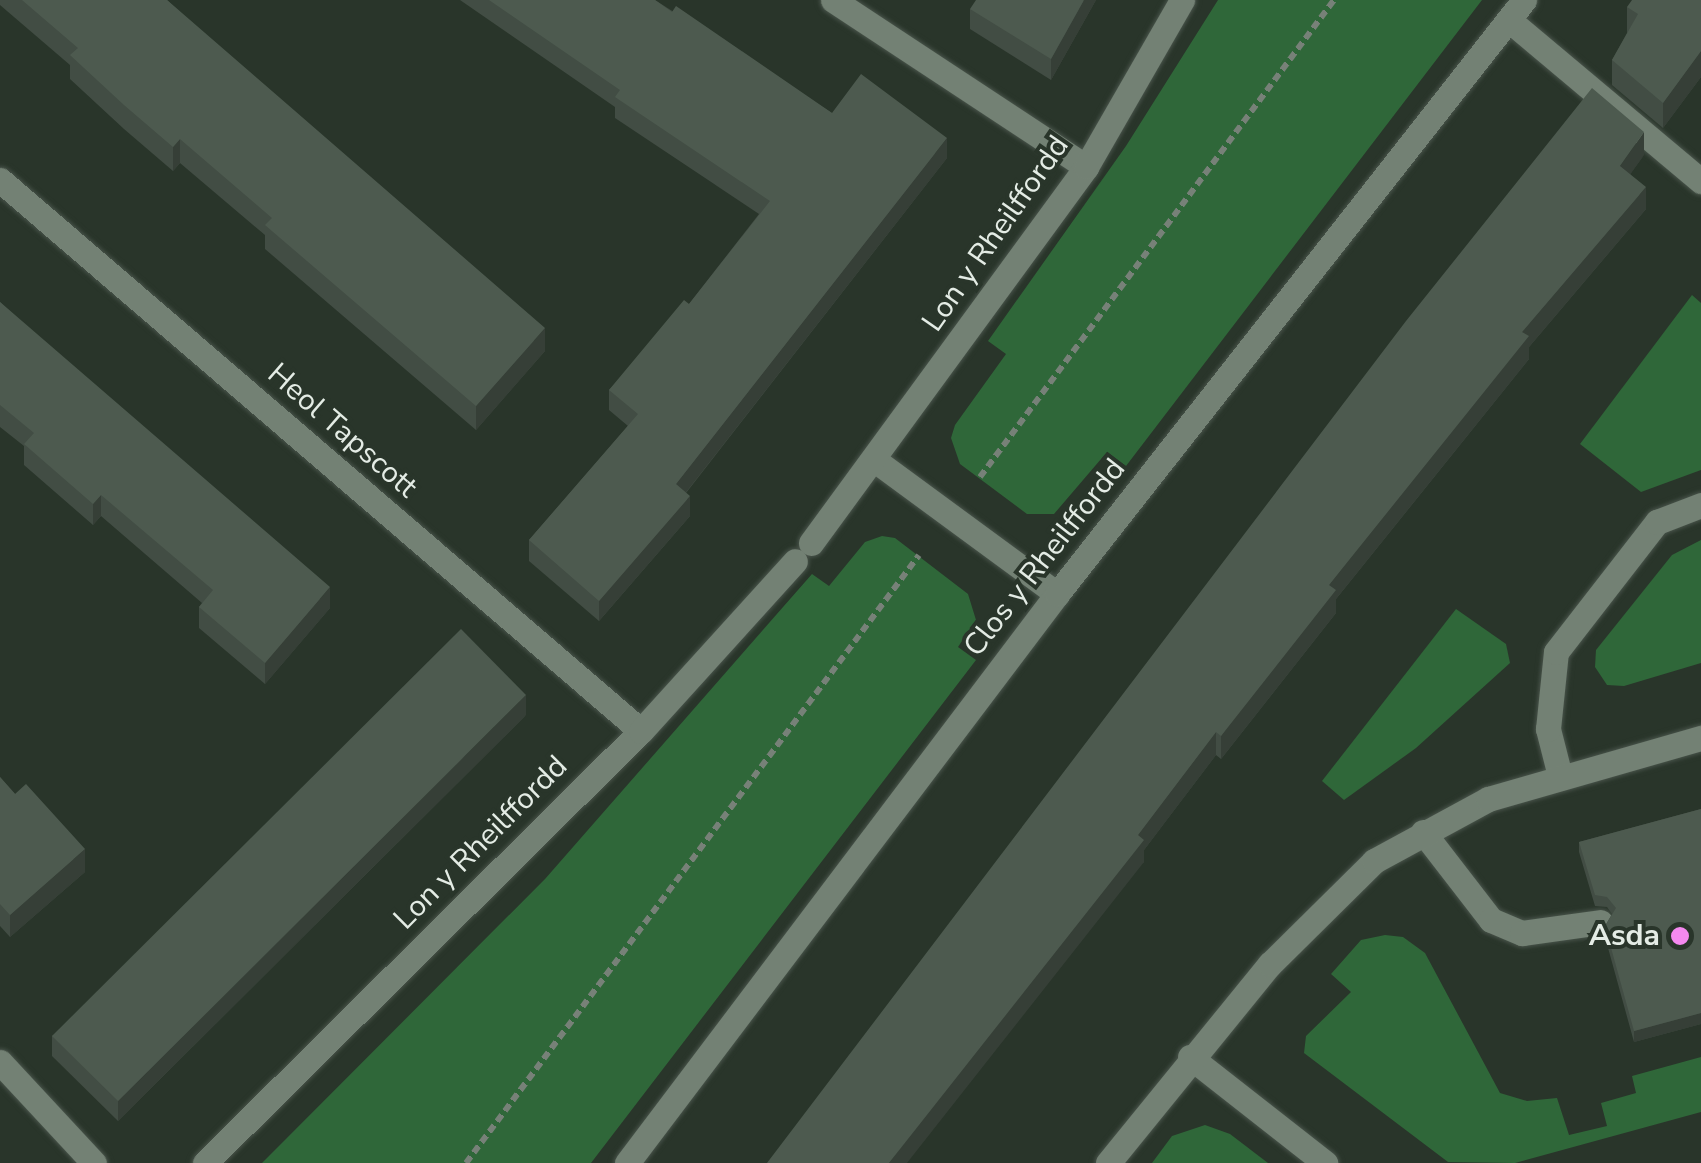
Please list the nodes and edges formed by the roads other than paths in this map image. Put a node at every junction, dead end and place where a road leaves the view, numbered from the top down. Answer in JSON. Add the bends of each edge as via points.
{"nodes":[{"id":1,"x":833,"y":0,"type":"edge"},
{"id":2,"x":1182,"y":0,"type":"edge"},
{"id":3,"x":1516,"y":10,"type":"edge"},
{"id":4,"x":1086,"y":167,"type":"junction"},
{"id":5,"x":0,"y":180,"type":"edge"},
{"id":6,"x":1701,"y":182,"type":"edge"},
{"id":7,"x":876,"y":460,"type":"junction"},
{"id":8,"x":1701,"y":504,"type":"edge"},
{"id":9,"x":1057,"y":594,"type":"junction"},
{"id":10,"x":641,"y":731,"type":"junction"},
{"id":11,"x":1701,"y":738,"type":"edge"},
{"id":12,"x":1560,"y":776,"type":"junction"},
{"id":13,"x":1422,"y":832,"type":"junction"},
{"id":14,"x":1600,"y":922,"type":"dead end"},
{"id":15,"x":1190,"y":1057,"type":"junction"},
{"id":16,"x":4,"y":1073,"type":"edge"},
{"id":17,"x":94,"y":1163,"type":"edge"},
{"id":18,"x":205,"y":1163,"type":"edge"},
{"id":19,"x":627,"y":1163,"type":"edge"},
{"id":20,"x":1108,"y":1163,"type":"edge"},
{"id":21,"x":1325,"y":1163,"type":"edge"}],
"edges":[{"from":1,"to":4,"type":"street"},
{"from":2,"to":4,"type":"street","name":"Lon y Rheilffordd"},
{"from":3,"to":6,"type":"street"},
{"from":3,"to":9,"type":"street","name":"Clos y Rheilffordd"},
{"from":4,"to":7,"type":"street","name":"Lon y Rheilffordd"},
{"from":5,"to":10,"type":"street","name":"Heol Tapscott"},
{"from":7,"to":9,"type":"street"},
{"from":7,"to":10,"type":"street","name":"Lon y Rheilffordd","via":[[803,552]]},
{"from":8,"to":12,"type":"street","via":[[1657,522],[1556,652],[1548,729]]},
{"from":9,"to":19,"type":"street","name":"Clos y Rheilffordd"},
{"from":10,"to":18,"type":"street","name":"Lon y Rheilffordd"},
{"from":11,"to":12,"type":"street"},
{"from":12,"to":13,"type":"street","via":[[1488,799]]},
{"from":13,"to":14,"type":"street","via":[[1491,920],[1522,933]]},
{"from":13,"to":15,"type":"street","via":[[1374,861],[1332,899]]},
{"from":15,"to":20,"type":"street"},
{"from":15,"to":21,"type":"street"},
{"from":16,"to":17,"type":"street"}]}
